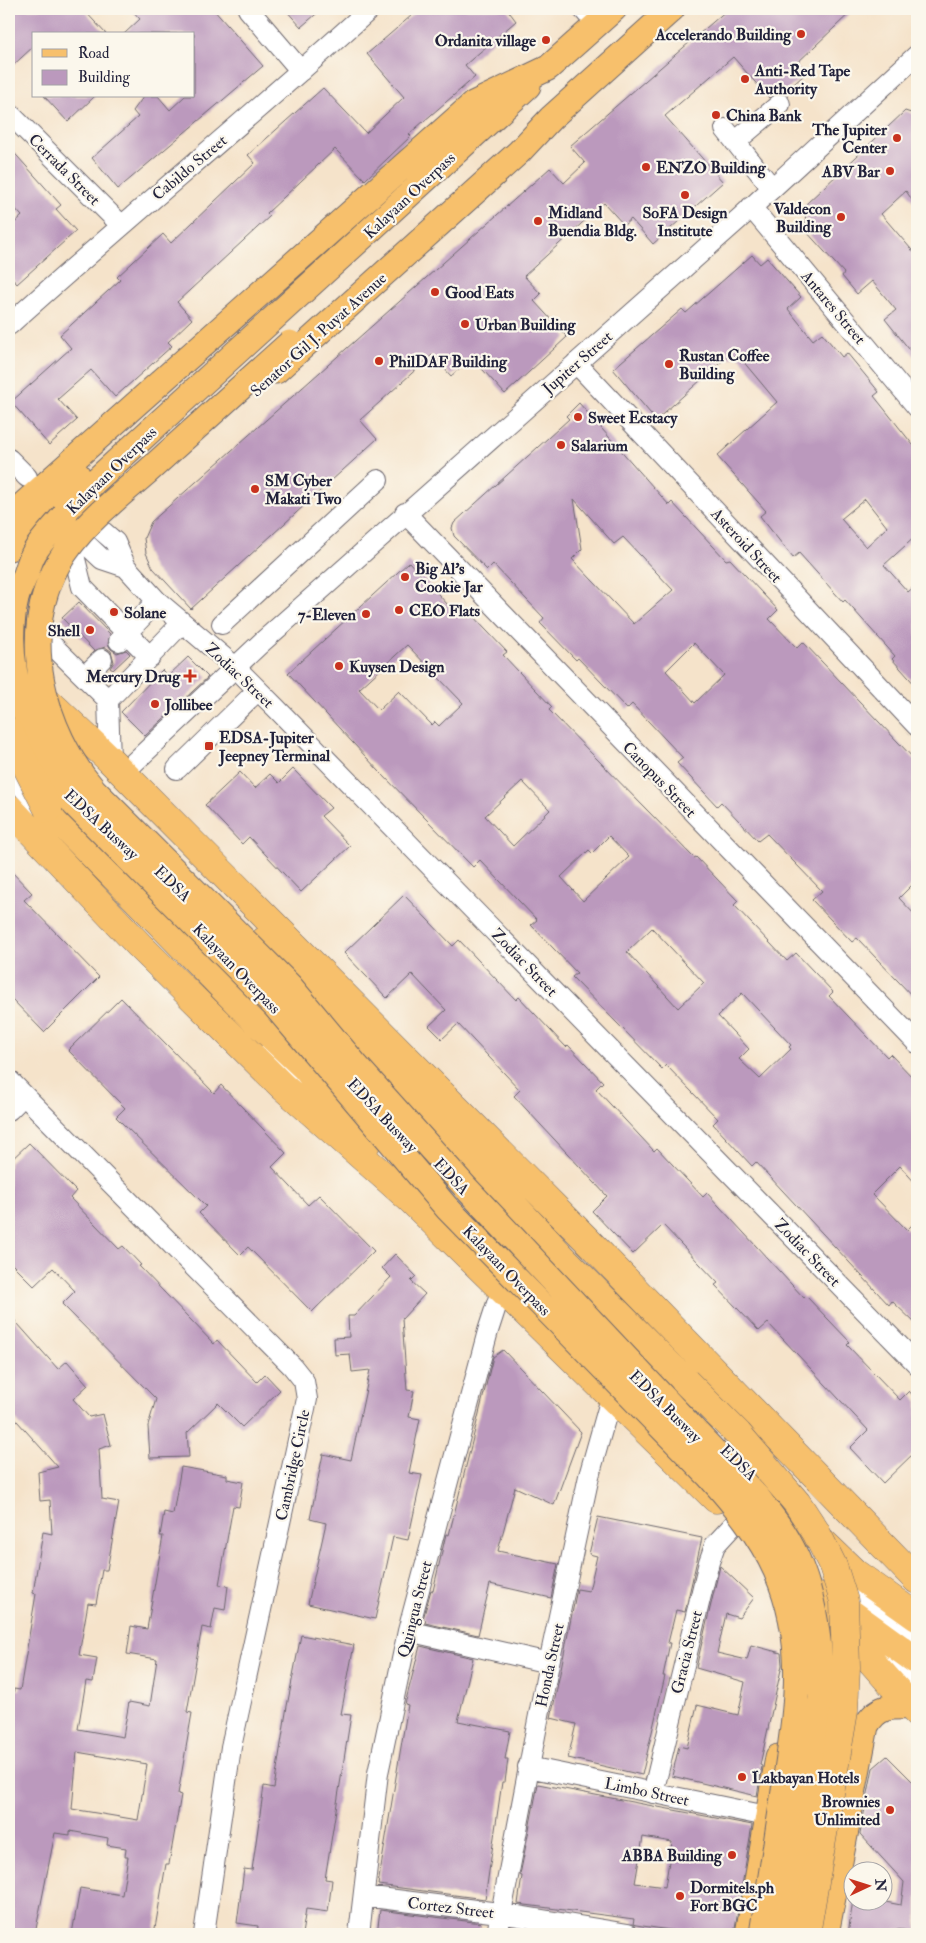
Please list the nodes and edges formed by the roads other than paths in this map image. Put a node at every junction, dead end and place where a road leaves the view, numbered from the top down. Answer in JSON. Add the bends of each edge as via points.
{"nodes":[{"id":1,"x":248,"y":9,"type":"edge"},
{"id":2,"x":370,"y":9,"type":"edge"},
{"id":3,"x":672,"y":9,"type":"edge"},
{"id":4,"x":598,"y":14,"type":"edge"},
{"id":5,"x":915,"y":64,"type":"edge"},
{"id":6,"x":548,"y":68,"type":"junction"},
{"id":7,"x":301,"y":71,"type":"junction"},
{"id":8,"x":780,"y":104,"type":"dead end"},
{"id":9,"x":9,"y":113,"type":"edge"},
{"id":10,"x":551,"y":118,"type":"junction"},
{"id":11,"x":772,"y":188,"type":"junction"},
{"id":12,"x":751,"y":207,"type":"junction"},
{"id":13,"x":121,"y":225,"type":"junction"},
{"id":14,"x":9,"y":325,"type":"edge"},
{"id":15,"x":576,"y":363,"type":"junction"},
{"id":16,"x":917,"y":407,"type":"edge"},
{"id":17,"x":86,"y":446,"type":"junction"},
{"id":18,"x":9,"y":459,"type":"edge"},
{"id":19,"x":27,"y":477,"type":"dead end"},
{"id":20,"x":378,"y":480,"type":"dead end"},
{"id":21,"x":134,"y":499,"type":"junction"},
{"id":22,"x":405,"y":513,"type":"junction"},
{"id":23,"x":9,"y":517,"type":"edge"},
{"id":24,"x":87,"y":542,"type":"junction"},
{"id":25,"x":9,"y":548,"type":"edge"},
{"id":26,"x":157,"y":601,"type":"junction"},
{"id":27,"x":9,"y":604,"type":"edge"},
{"id":28,"x":182,"y":624,"type":"junction"},
{"id":29,"x":222,"y":624,"type":"dead end"},
{"id":30,"x":42,"y":635,"type":"junction"},
{"id":31,"x":123,"y":638,"type":"junction"},
{"id":32,"x":10,"y":653,"type":"edge"},
{"id":33,"x":150,"y":657,"type":"junction"},
{"id":34,"x":102,"y":659,"type":"dead end"},
{"id":35,"x":235,"y":667,"type":"junction"},
{"id":36,"x":85,"y":676,"type":"junction"},
{"id":37,"x":9,"y":685,"type":"edge"},
{"id":38,"x":258,"y":690,"type":"junction"},
{"id":39,"x":46,"y":699,"type":"junction"},
{"id":40,"x":108,"y":700,"type":"junction"},
{"id":41,"x":9,"y":713,"type":"edge"},
{"id":42,"x":917,"y":726,"type":"edge"},
{"id":43,"x":9,"y":733,"type":"edge"},
{"id":44,"x":42,"y":766,"type":"junction"},
{"id":45,"x":116,"y":766,"type":"junction"},
{"id":46,"x":176,"y":769,"type":"dead end"},
{"id":47,"x":13,"y":789,"type":"edge"},
{"id":48,"x":917,"y":1043,"type":"edge"},
{"id":49,"x":9,"y":1080,"type":"edge"},
{"id":50,"x":24,"y":1096,"type":"junction"},
{"id":51,"x":9,"y":1110,"type":"edge"},
{"id":52,"x":411,"y":1200,"type":"junction"},
{"id":53,"x":501,"y":1291,"type":"junction"},
{"id":54,"x":917,"y":1364,"type":"edge"},
{"id":55,"x":611,"y":1398,"type":"junction"},
{"id":56,"x":738,"y":1520,"type":"junction"},
{"id":57,"x":791,"y":1571,"type":"junction"},
{"id":58,"x":917,"y":1580,"type":"edge"},
{"id":59,"x":917,"y":1617,"type":"edge"},
{"id":60,"x":408,"y":1631,"type":"junction"},
{"id":61,"x":917,"y":1633,"type":"edge"},
{"id":62,"x":917,"y":1661,"type":"edge"},
{"id":63,"x":549,"y":1663,"type":"junction"},
{"id":64,"x":799,"y":1692,"type":"junction"},
{"id":65,"x":915,"y":1702,"type":"edge"},
{"id":66,"x":866,"y":1726,"type":"junction"},
{"id":67,"x":802,"y":1743,"type":"junction"},
{"id":68,"x":859,"y":1754,"type":"junction"},
{"id":69,"x":528,"y":1767,"type":"junction"},
{"id":70,"x":653,"y":1793,"type":"junction"},
{"id":71,"x":767,"y":1816,"type":"junction"},
{"id":72,"x":364,"y":1896,"type":"junction"},
{"id":73,"x":500,"y":1913,"type":"junction"},
{"id":74,"x":204,"y":1934,"type":"edge"},
{"id":75,"x":359,"y":1934,"type":"edge"},
{"id":76,"x":497,"y":1934,"type":"edge"},
{"id":77,"x":628,"y":1934,"type":"edge"},
{"id":78,"x":748,"y":1934,"type":"edge"},
{"id":79,"x":762,"y":1934,"type":"edge"},
{"id":80,"x":768,"y":1934,"type":"edge"},
{"id":81,"x":786,"y":1934,"type":"edge"},
{"id":82,"x":806,"y":1934,"type":"edge"},
{"id":83,"x":826,"y":1934,"type":"edge"}],
"edges":[{"from":1,"to":7,"type":"street"},
{"from":2,"to":7,"type":"street","name":"Cabildo Street"},
{"from":3,"to":10,"type":"main road","name":"Senator Gil J. Puyat Avenue"},
{"from":4,"to":6,"type":"main road"},
{"from":5,"to":11,"type":"street","name":"Jupiter Street"},
{"from":6,"to":17,"type":"main road","via":[[473,104]]},
{"from":6,"to":32,"type":"main road","name":"Kalayaan Overpass","bridge":true,"via":[[94,483],[65,514],[34,554],[16,600]]},
{"from":7,"to":13,"type":"street","name":"Cabildo Street"},
{"from":8,"to":11,"type":"street","via":[[730,136]]},
{"from":9,"to":13,"type":"street","name":"Cerrada Street"},
{"from":10,"to":21,"type":"main road","name":"Senator Gil J. Puyat Avenue","via":[[512,158]]},
{"from":10,"to":81,"type":"main road","name":"Kalayaan Overpass","bridge":true,"via":[[510,140],[73,542],[58,565],[42,610],[39,652],[43,690],[62,744],[90,785],[289,985],[467,1189],[758,1498],[784,1533],[811,1600],[821,1664],[820,1698]]},
{"from":11,"to":12,"type":"street","name":"Jupiter Street"},
{"from":12,"to":15,"type":"street","name":"Jupiter Street"},
{"from":12,"to":16,"type":"street","name":"Antares Street"},
{"from":13,"to":14,"type":"street","name":"Cabildo Street"},
{"from":15,"to":22,"type":"street","name":"Jupiter Street"},
{"from":15,"to":42,"type":"street","name":"Asteroid Street"},
{"from":17,"to":23,"type":"main road"},
{"from":17,"to":25,"type":"main road","via":[[78,472],[71,482]]},
{"from":18,"to":19,"type":"street"},
{"from":20,"to":29,"type":"street"},
{"from":21,"to":24,"type":"main road","name":"Senator Gil J. Puyat Avenue"},
{"from":21,"to":27,"type":"main road","via":[[103,506],[91,514]]},
{"from":22,"to":35,"type":"street","name":"Jupiter Street"},
{"from":22,"to":48,"type":"street","name":"Canopus Street"},
{"from":24,"to":26,"type":"street","name":"Zodiac Street","via":[[102,559],[126,567]]},
{"from":24,"to":30,"type":"main road","name":"Senator Gil J. Puyat Avenue","via":[[54,585]]},
{"from":24,"to":31,"type":"street","via":[[82,587]]},
{"from":26,"to":28,"type":"street","name":"Zodiac Street"},
{"from":26,"to":31,"type":"street"},
{"from":28,"to":33,"type":"street"},
{"from":28,"to":35,"type":"street","name":"Zodiac Street"},
{"from":30,"to":36,"type":"street"},
{"from":30,"to":39,"type":"main road","name":"Senator Gil J. Puyat Avenue"},
{"from":31,"to":33,"type":"street"},
{"from":32,"to":39,"type":"highway"},
{"from":32,"to":79,"type":"main road","name":"Kalayaan Overpass","bridge":true,"via":[[27,721],[51,772],[71,799],[275,1006],[447,1208],[702,1468],[763,1546],[784,1593],[794,1634],[798,1674],[797,1702]]},
{"from":33,"to":40,"type":"street"},
{"from":34,"to":36,"type":"street"},
{"from":35,"to":38,"type":"street","name":"Zodiac Street"},
{"from":35,"to":45,"type":"street","name":"Jupiter Street"},
{"from":36,"to":40,"type":"street"},
{"from":37,"to":82,"type":"highway","bridge":true,"via":[[276,953],[564,1258],[738,1434],[774,1473],[816,1532],[833,1566],[844,1602],[846,1667],[844,1711]]},
{"from":38,"to":46,"type":"street"},
{"from":38,"to":54,"type":"street","name":"Zodiac Street"},
{"from":39,"to":45,"type":"highway"},
{"from":40,"to":45,"type":"street"},
{"from":41,"to":59,"type":"highway","name":"EDSA","via":[[109,822],[265,972],[545,1276],[855,1573]]},
{"from":43,"to":44,"type":"street","name":"EDSA Busway"},
{"from":43,"to":52,"type":"highway","bridge":true,"via":[[48,809],[306,1068]]},
{"from":44,"to":47,"type":"street","via":[[24,766]]},
{"from":44,"to":61,"type":"street","name":"EDSA Busway","via":[[256,976],[540,1282],[848,1586]]},
{"from":45,"to":58,"type":"highway","via":[[586,1239]]},
{"from":47,"to":52,"type":"highway","via":[[139,945],[282,1086]]},
{"from":49,"to":50,"type":"street","name":"Cambridge Circle"},
{"from":50,"to":51,"type":"street"},
{"from":50,"to":74,"type":"street","name":"Cambridge Circle","via":[[304,1381],[307,1399],[231,1747]]},
{"from":52,"to":53,"type":"highway"},
{"from":53,"to":55,"type":"highway"},
{"from":53,"to":60,"type":"street","name":"Quingua Street"},
{"from":55,"to":56,"type":"highway"},
{"from":55,"to":63,"type":"street","name":"Honda Street","via":[[589,1476]]},
{"from":56,"to":57,"type":"highway"},
{"from":56,"to":70,"type":"street","name":"Gracia Street","via":[[715,1545],[709,1562]]},
{"from":57,"to":62,"type":"highway"},
{"from":57,"to":64,"type":"main road","via":[[805,1620]]},
{"from":57,"to":65,"type":"highway"},
{"from":60,"to":63,"type":"street"},
{"from":60,"to":72,"type":"street","name":"Quingua Street","via":[[378,1772]]},
{"from":63,"to":69,"type":"street","name":"Honda Street"},
{"from":64,"to":66,"type":"main road","via":[[827,1686],[844,1692],[857,1704]]},
{"from":64,"to":67,"type":"main road"},
{"from":64,"to":71,"type":"main road"},
{"from":65,"to":66,"type":"main road","via":[[877,1710]]},
{"from":66,"to":68,"type":"main road"},
{"from":67,"to":68,"type":"main road","via":[[812,1732],[834,1729],[853,1740]]},
{"from":67,"to":80,"type":"main road"},
{"from":68,"to":83,"type":"main road"},
{"from":69,"to":70,"type":"street","name":"Limbo Street"},
{"from":69,"to":73,"type":"street","name":"Honda Street"},
{"from":70,"to":71,"type":"street","name":"Limbo Street"},
{"from":71,"to":78,"type":"main road"},
{"from":72,"to":73,"type":"street","name":"Cortez Street"},
{"from":72,"to":75,"type":"street","name":"Quingua Street"},
{"from":73,"to":76,"type":"street","name":"Honda Street"},
{"from":73,"to":77,"type":"street","name":"Cortez Street"}]}
